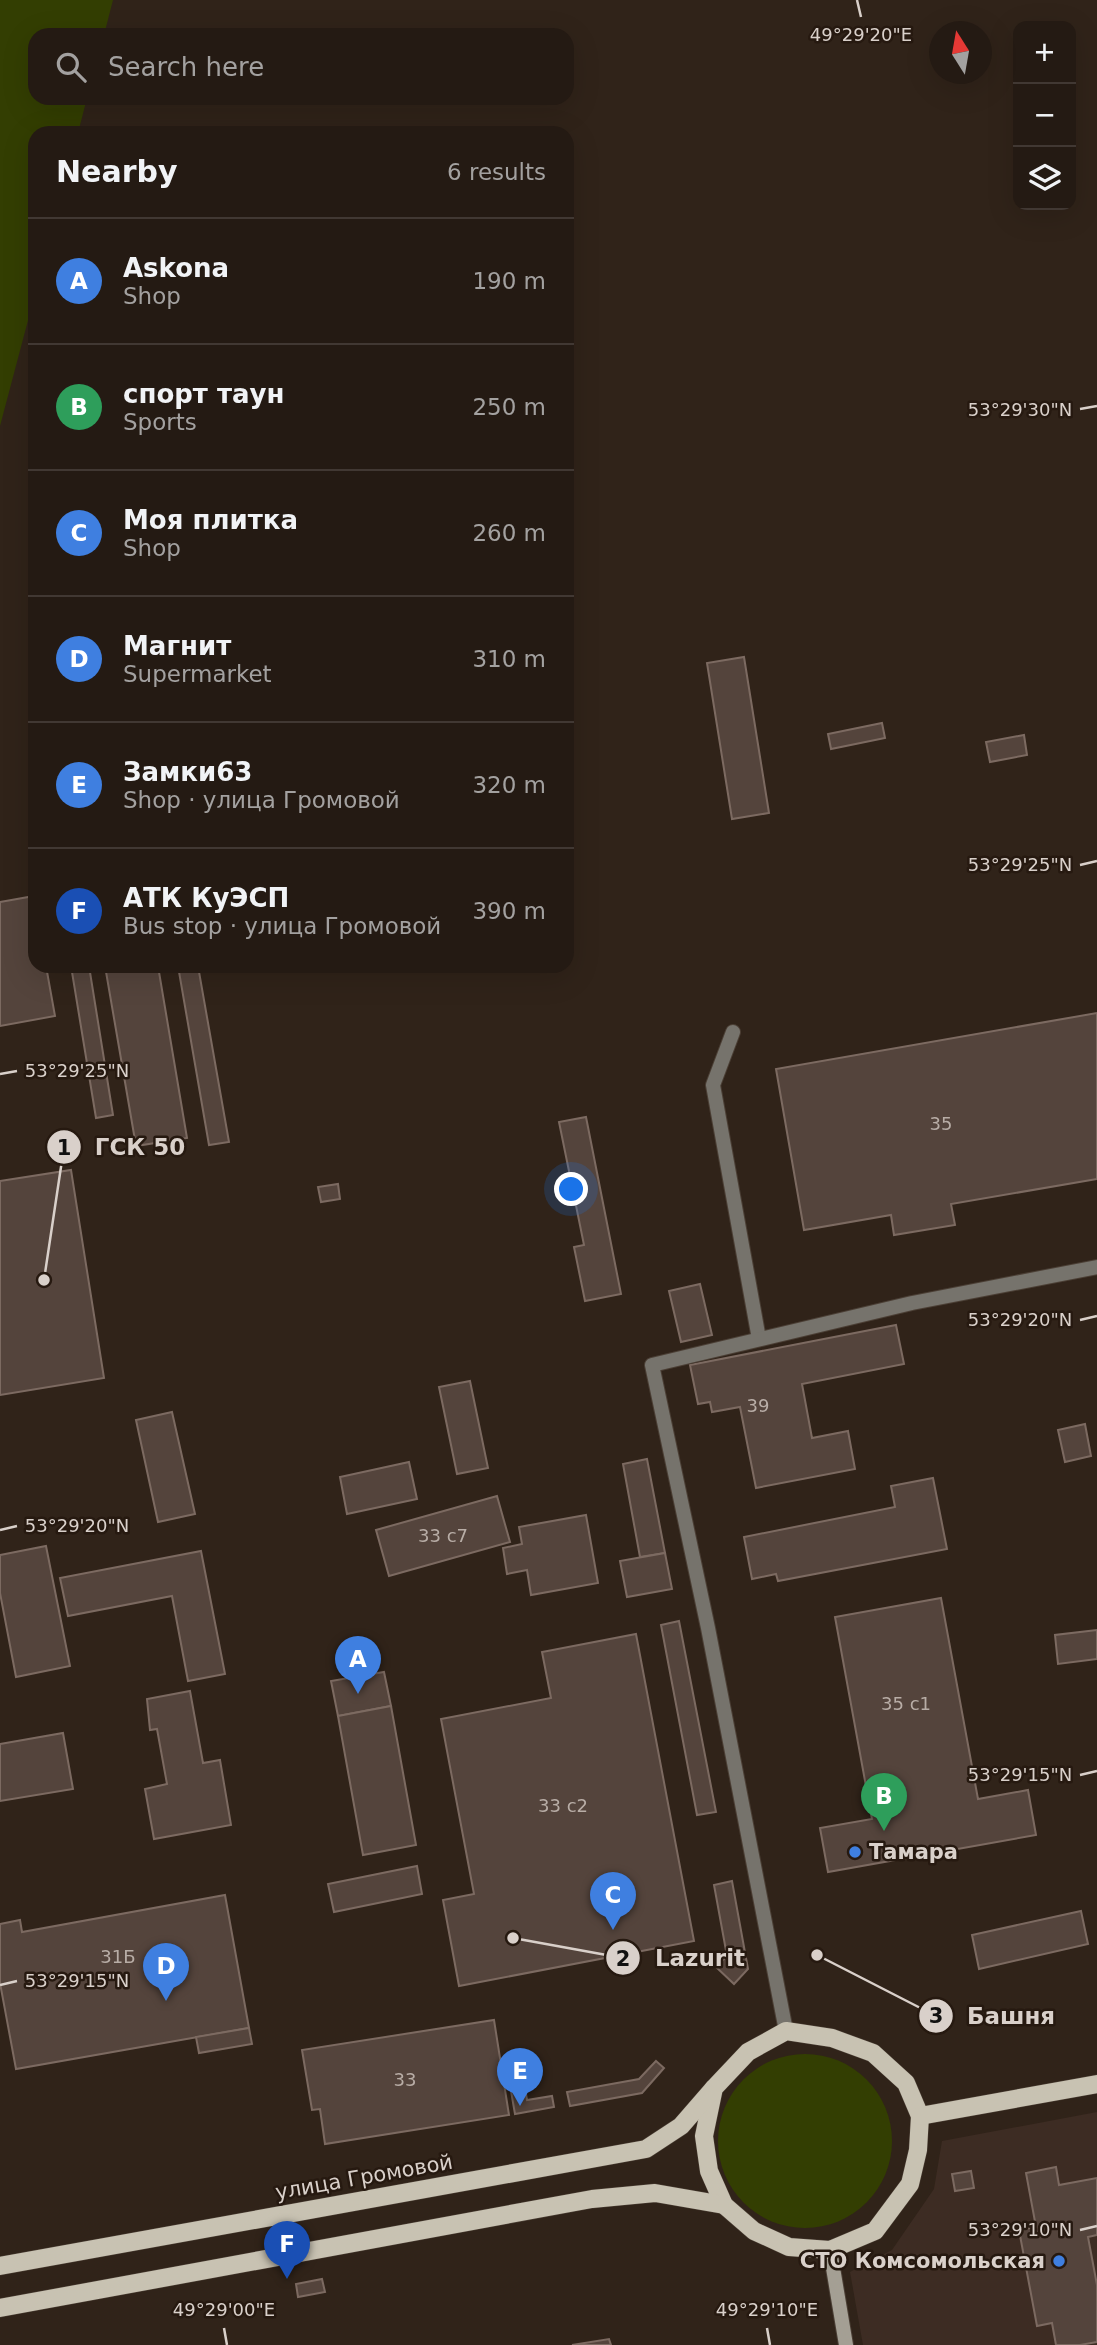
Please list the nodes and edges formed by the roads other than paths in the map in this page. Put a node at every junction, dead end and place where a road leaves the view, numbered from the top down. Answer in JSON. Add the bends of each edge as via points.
{"nodes":[{"id":1,"x":733,"y":1032,"type":"dead end"},
{"id":2,"x":1097,"y":1267,"type":"edge"},
{"id":3,"x":760,"y":1339,"type":"junction"},
{"id":4,"x":786,"y":2031,"type":"junction"},
{"id":5,"x":1097,"y":2084,"type":"edge"},
{"id":6,"x":714,"y":2088,"type":"junction"},
{"id":7,"x":920,"y":2116,"type":"junction"},
{"id":8,"x":724,"y":2205,"type":"junction"},
{"id":9,"x":830,"y":2250,"type":"junction"},
{"id":10,"x":0,"y":2266,"type":"edge"},
{"id":11,"x":0,"y":2308,"type":"edge"},
{"id":12,"x":846,"y":2345,"type":"edge"}],
"edges":[{"from":1,"to":3,"type":"street","via":[[713,1086]]},
{"from":2,"to":3,"type":"street"},
{"from":3,"to":4,"type":"street","via":[[652,1365]]},
{"from":4,"to":6,"type":"main road","via":[[748,2052]]},
{"from":4,"to":7,"type":"main road","via":[[832,2038],[873,2053],[906,2083]]},
{"from":5,"to":7,"type":"main road"},
{"from":6,"to":8,"type":"main road","via":[[704,2136],[709,2171]]},
{"from":6,"to":10,"type":"main road","name":"улица Громовой","via":[[681,2126],[646,2149]]},
{"from":7,"to":9,"type":"main road","via":[[910,2184],[875,2231]]},
{"from":8,"to":9,"type":"main road","via":[[754,2231],[789,2247]]},
{"from":8,"to":11,"type":"main road","via":[[655,2193],[592,2199]]},
{"from":9,"to":12,"type":"main road"}]}
